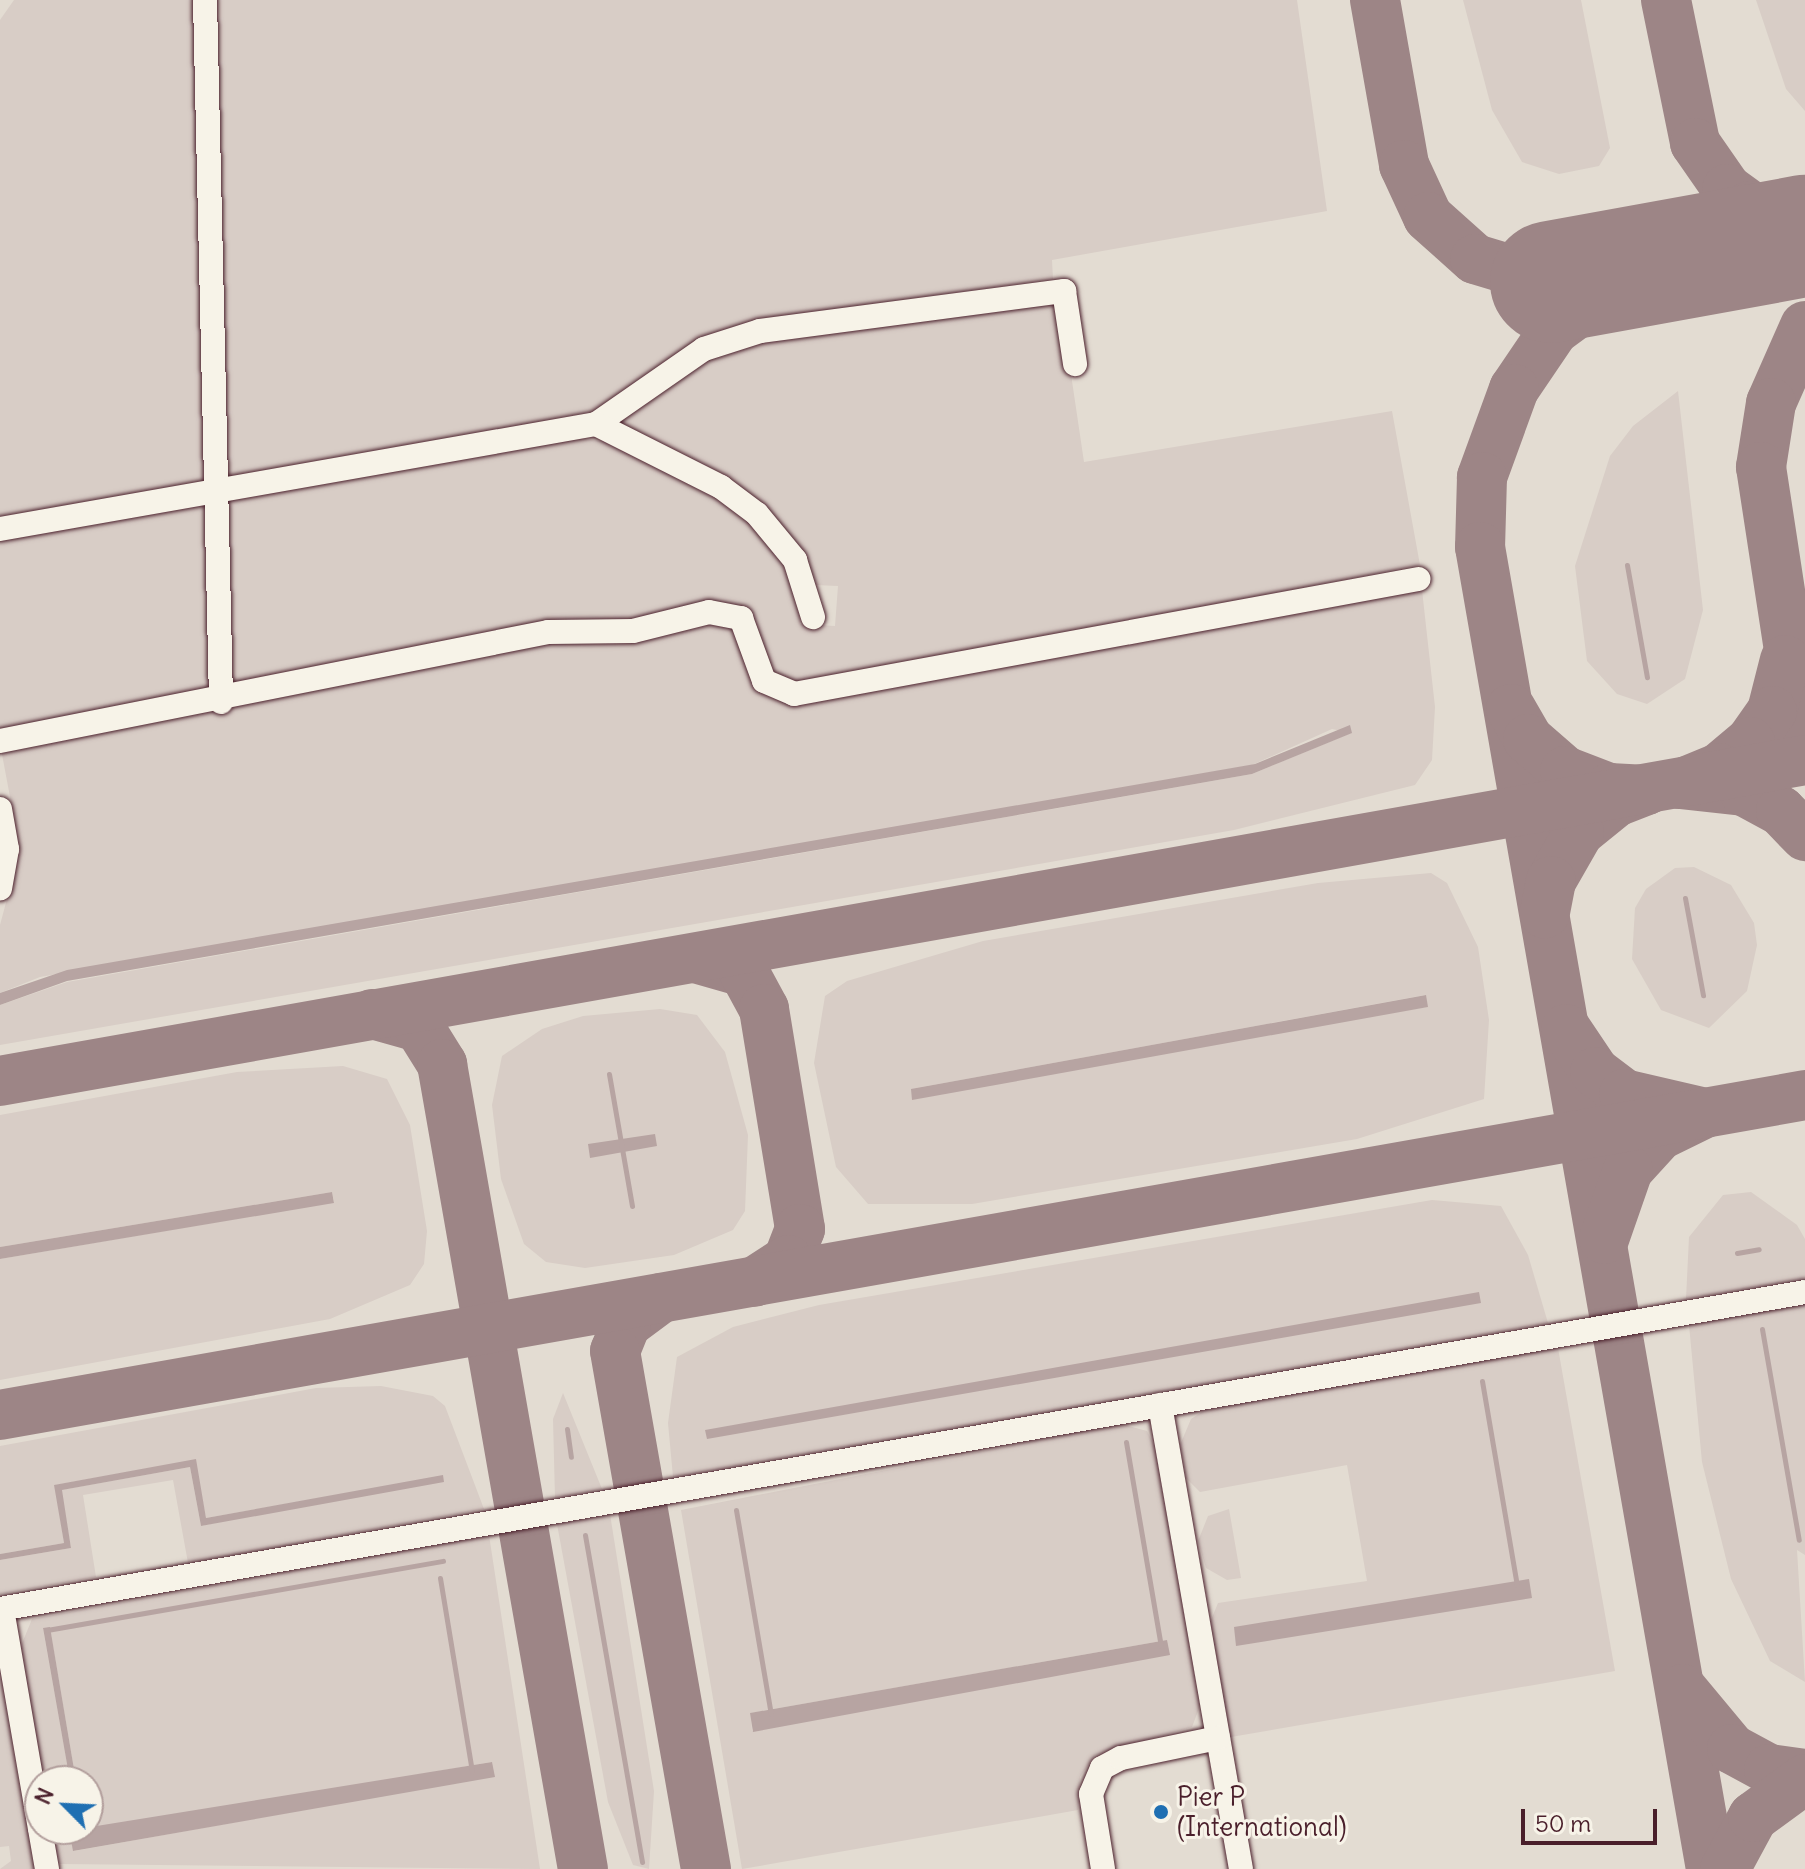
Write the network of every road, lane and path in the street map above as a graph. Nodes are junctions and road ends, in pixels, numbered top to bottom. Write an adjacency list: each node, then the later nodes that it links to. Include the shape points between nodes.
1 (205, 0): 4 (lane)
2 (1075, 364): 3 (lane, via 1064,291 760,331 704,349)
3 (596, 424): 4 (lane); 7 (lane, via 721,487 757,514 795,560)
4 (213, 493): 5 (lane); 8 (lane)
5 (0, 529)
6 (1419, 579): 8 (lane, via 794,694 764,681 748,626 720,612 633,631 548,632)
7 (813, 617)
8 (221, 702): 9 (lane)
9 (0, 741)
10 (0, 809): 11 (lane, via 7,849)
11 (0, 888)
12 (1805, 1292): 13 (lane)
13 (1160, 1405): 14 (lane); 15 (lane)
14 (1, 1609): 16 (lane)
15 (1218, 1738): 19 (lane, via 1102,1768 1091,1794); 20 (lane)
16 (29, 1765)
17 (43, 1845): 18 (lane)
18 (47, 1869)
19 (1103, 1869)
20 (1241, 1869)

